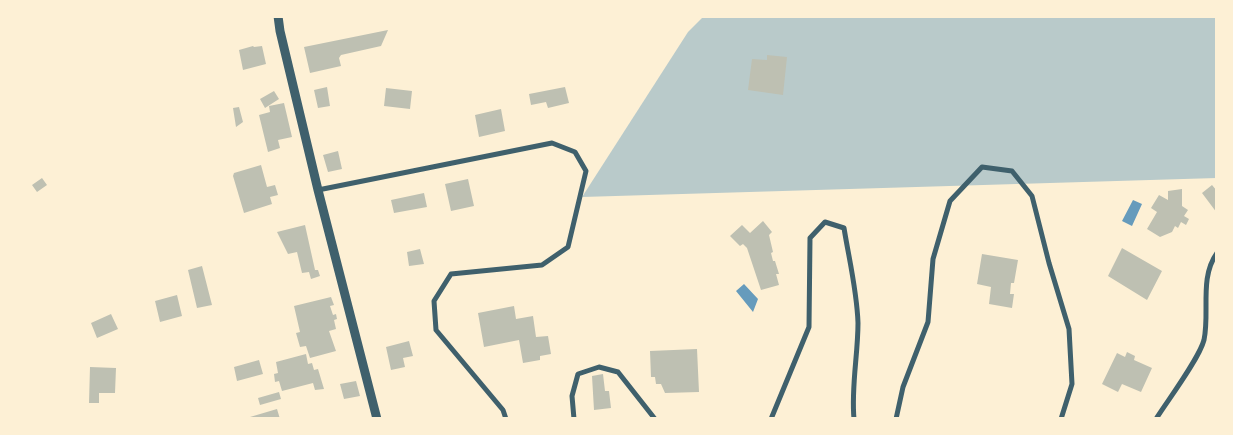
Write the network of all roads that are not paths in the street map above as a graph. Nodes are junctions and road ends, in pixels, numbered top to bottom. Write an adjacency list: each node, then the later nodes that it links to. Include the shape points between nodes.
1 (278, 16): 2 (street)
2 (318, 190): 4 (street); 5 (street, via 552,143 575,152 586,171 568,248 542,265 451,274 434,301 436,330 503,410)
3 (1217, 253): 12 (street, via 1208,274 1204,340)
4 (377, 419)
5 (506, 419)
6 (574, 419): 7 (street, via 572,396 578,374 599,367 618,372)
7 (656, 419)
8 (771, 419): 9 (street, via 809,327 810,238 825,222 844,228 852,273 858,322 852,399)
9 (854, 419)
10 (896, 419): 11 (street, via 903,387 928,322 933,259 950,201 982,167 1012,171 1032,196 1069,329 1072,384)
11 (1061, 419)
12 (1156, 419)

